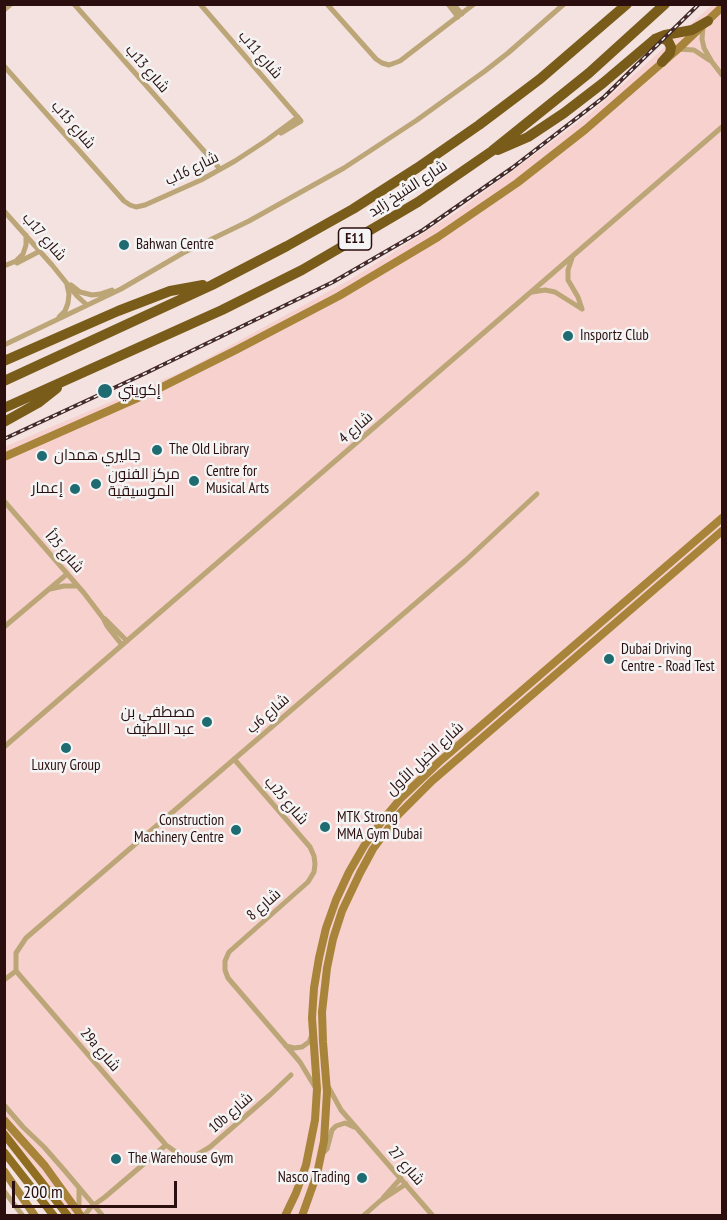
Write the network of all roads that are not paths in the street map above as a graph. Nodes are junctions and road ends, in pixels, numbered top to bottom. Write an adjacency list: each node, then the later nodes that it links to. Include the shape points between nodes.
1 (11, 4): 13 (street)
2 (74, 4): 26 (street, شارع 13ب)
3 (200, 4): 23 (street, شارع 11ب)
4 (327, 4): 14 (street, via 379,62 389,65 400,61)
5 (448, 4): 14 (street)
6 (453, 4): 14 (street)
7 (474, 4): 14 (street)
8 (564, 4): 34 (street, via 486,71 353,162)
9 (615, 4): 16 (highway)
10 (627, 4): 16 (highway, شارع الشيخ زايد / E11)
11 (665, 4): 25 (highway, شارع الشيخ زايد / E11)
12 (723, 7): 15 (main road)
13 (4, 10)
14 (460, 15)
15 (705, 24): 17 (highway); 18 (main road); 20 (street, via 702,43)
16 (603, 26): 35 (highway, شارع الشيخ زايد / E11, via 510,102 417,168 320,228)
17 (660, 37): 19 (highway, via 670,47); 25 (highway, via 564,113 520,141)
18 (678, 49): 19 (main road); 20 (street, via 697,52)
19 (662, 62): 45 (main road, via 517,183 397,262 158,389)
20 (712, 62): 22 (street)
21 (4, 66): 27 (street, شارع 15ب)
22 (723, 75)
23 (299, 119): 26 (street, شارع 16ب)
24 (723, 127): 31 (street, شارع 4)
25 (492, 151): 41 (highway, شارع الشيخ زايد / E11, via 417,202 302,270)
26 (218, 170): 27 (street, شارع 16ب, via 142,206)
27 (124, 201)
28 (4, 211): 29 (street, شارع 17ب)
29 (26, 235): 30 (street, شارع 17ب); 32 (street, via 23,254)
30 (40, 251): 32 (street); 33 (street, شارع 17ب)
31 (572, 256): 36 (street, شارع 4); 36 (street, via 568,280 582,309 555,292)
32 (4, 268)
33 (65, 280): 34 (street, شارع 17ب, via 80,292 92,295); 37 (street, شارع 17ب); 38 (street, شارع 17ب, via 68,303)
34 (129, 285): 37 (street)
35 (212, 285): 40 (highway, via 160,295); 42 (highway, شارع الشيخ زايد / E11)
36 (531, 293): 54 (street, شارع 4)
37 (87, 305): 38 (street)
38 (56, 321): 39 (street)
39 (4, 345)
40 (4, 361)
41 (65, 380): 43 (highway, شارع الشيخ زايد / E11); 44 (highway, via 38,403)
42 (4, 381)
43 (4, 408)
44 (4, 422)
45 (6, 455)
46 (537, 494): 56 (street, شارع 6ب)
47 (5, 502): 50 (street, شارع 25أ)
48 (723, 518): 60 (main road, شارع الخيل الأول, via 439,762 382,821 349,872 326,928 314,988)
49 (723, 531): 63 (main road, شارع الخيل الأول, via 432,782 381,838 354,885 330,954 322,1012)
50 (67, 574): 51 (street, شارع 25أ); 52 (street)
51 (78, 586): 52 (street); 54 (street, شارع 25أ)
52 (46, 591): 53 (street)
53 (4, 627)
54 (124, 643): 55 (street, شارع 4)
55 (4, 747)
56 (234, 759): 57 (street, شارع 25ب, via 310,847); 58 (street, شارع 6ب, via 27,938 16,953)
57 (315, 861): 61 (street, شارع 8, via 308,882 226,956 228,978)
58 (16, 971): 59 (street); 69 (street, 29a شارع)
59 (4, 980)
60 (313, 1034): 61 (street, via 302,1047); 64 (main road, شارع الخيل الأول)
61 (282, 1043): 64 (street)
62 (291, 1075): 72 (street, 10b شارع, via 210,1147 195,1155)
63 (326, 1077): 67 (street, شارع 27, via 338,1105); 71 (main road, شارع الخيل الأول)
64 (317, 1089): 88 (main road, شارع الخيل الأول, via 310,1150)
65 (4, 1105): 77 (street)
66 (4, 1120): 86 (main road)
67 (360, 1131): 71 (street, via 339,1124 332,1130 329,1146); 74 (street, شارع 27)
68 (4, 1134): 85 (main road)
69 (166, 1145): 72 (street, 29a شارع); 81 (street)
70 (4, 1152): 84 (main road)
71 (322, 1154): 89 (main road, شارع الخيل الأول)
72 (180, 1155)
73 (4, 1171): 79 (main road)
74 (400, 1178): 76 (street, شارع 27); 80 (street)
75 (4, 1180): 79 (main road)
76 (406, 1184): 80 (street); 91 (street, شارع 27)
77 (78, 1187): 81 (street); 86 (street)
78 (4, 1191): 82 (street)
79 (26, 1201): 83 (main road)
80 (380, 1202): 90 (street)
81 (94, 1205): 86 (street); 87 (street)
82 (24, 1215)
83 (35, 1215)
84 (54, 1215)
85 (68, 1215)
86 (82, 1215)
87 (103, 1215)
88 (285, 1215)
89 (302, 1215)
90 (363, 1215)
91 (433, 1215)

